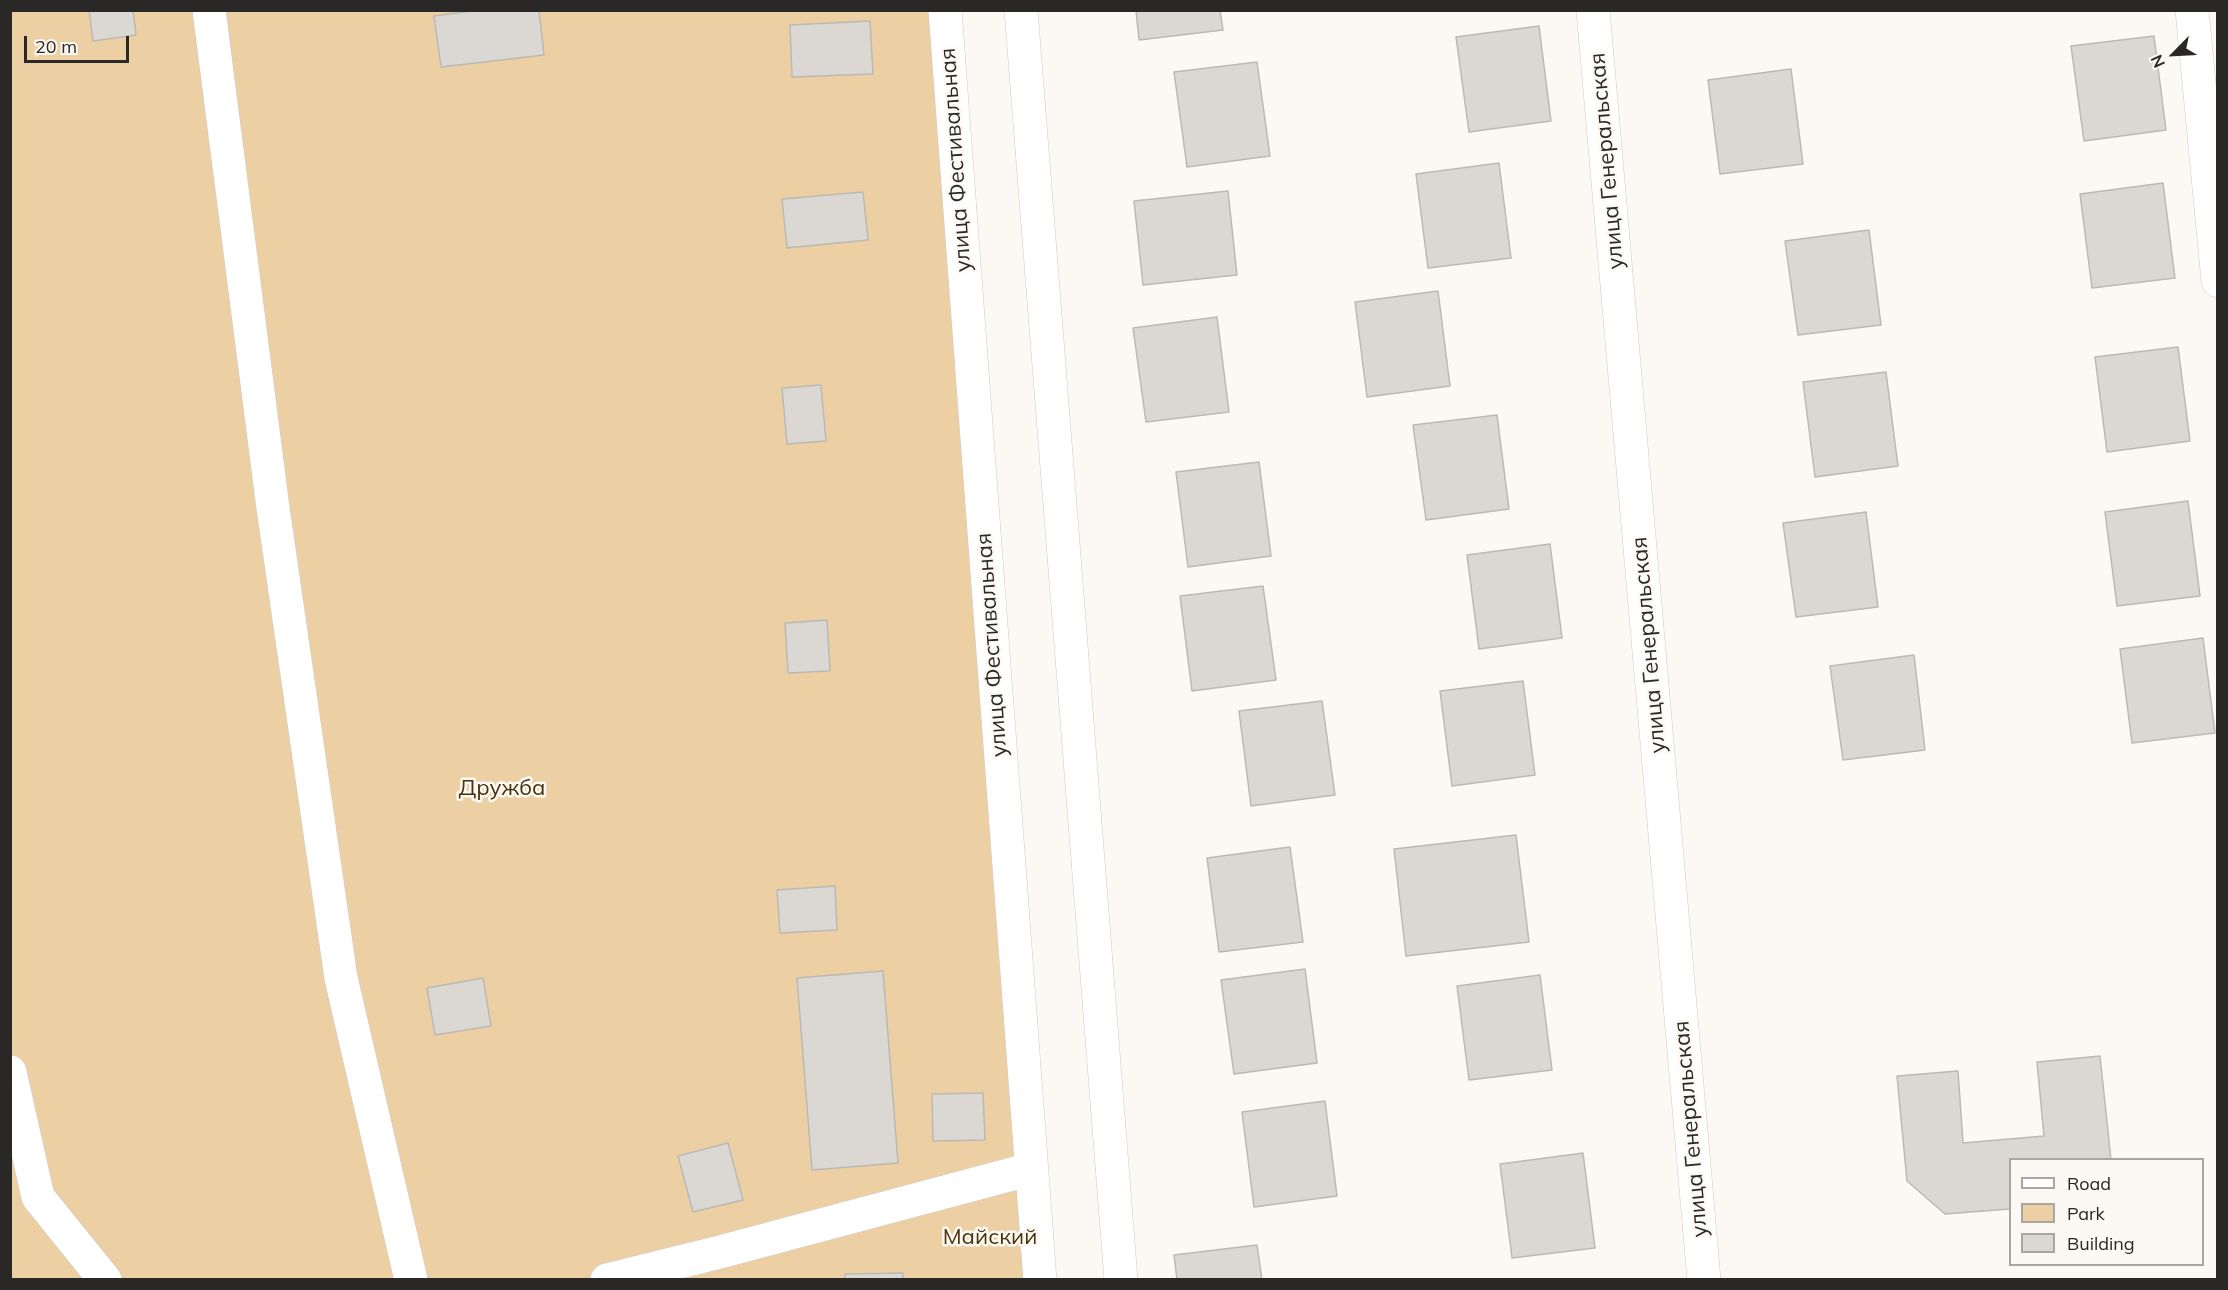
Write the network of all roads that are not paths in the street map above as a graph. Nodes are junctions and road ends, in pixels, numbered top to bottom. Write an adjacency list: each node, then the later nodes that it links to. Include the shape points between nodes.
1 (209, 10): 10 (street, via 273,508 342,978)
2 (945, 10): 8 (street, улица Фестивальная)
3 (1021, 10): 13 (street)
4 (1593, 10): 14 (street, улица Генеральская)
5 (2192, 10): 6 (street)
6 (2217, 281)
7 (11, 1075): 9 (street, via 38,1197)
8 (1031, 1169): 11 (street); 12 (street, улица Фестивальная)
9 (105, 1280)
10 (411, 1280)
11 (607, 1280)
12 (1040, 1280)
13 (1121, 1280)
14 (1704, 1280)

